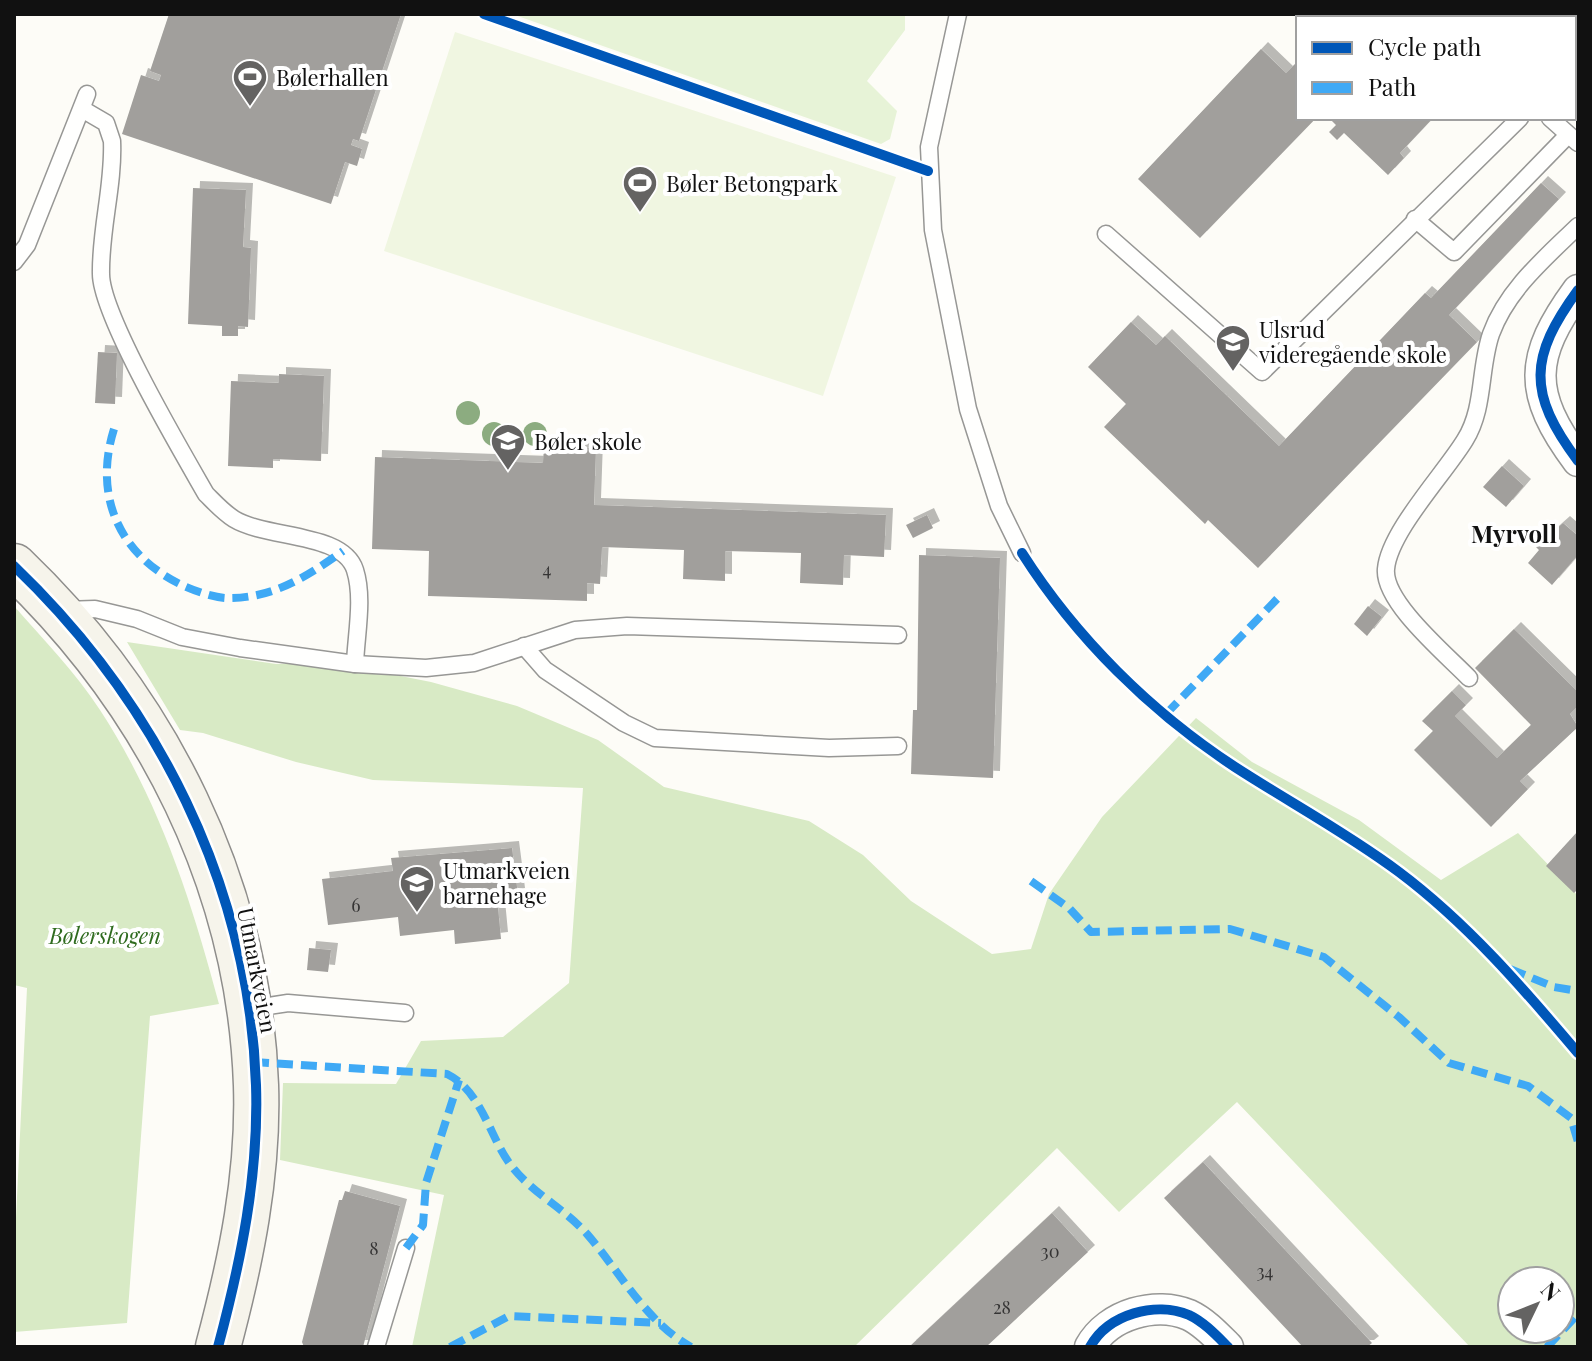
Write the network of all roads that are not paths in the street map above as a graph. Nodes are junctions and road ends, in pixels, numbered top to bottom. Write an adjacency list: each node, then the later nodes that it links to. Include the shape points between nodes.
1 (958, 14): 11 (lane, via 929,147 933,230 968,409 999,506)
2 (1518, 120): 5 (lane)
3 (1552, 120): 4 (lane)
4 (1573, 139): 5 (lane, via 1454,252)
5 (1415, 219): 7 (lane, via 1262,372)
6 (1578, 226): 17 (lane, via 1506,304 1491,333 1476,418 1467,438 1395,543 1385,570 1401,607)
7 (1106, 234)
8 (14, 262): 16 (lane, via 27,245 84,102 106,123 112,141 101,276 139,370 206,494 220,508 253,527 329,544 351,561 359,592)
9 (1578, 290): 10 (street, via 1547,336 1539,362 1553,425)
10 (1578, 461)
11 (1022, 553)
12 (14, 566): 13 (street, Utmarkveien)
13 (58, 610): 16 (lane, via 95,609 182,637); 19 (street, Utmarkveien, via 120,685 172,772 222,894)
14 (898, 635): 15 (lane, via 627,626 575,630)
15 (524, 646): 16 (lane, via 474,663 426,668); 18 (lane, via 545,670 655,738 829,748)
16 (355, 664)
17 (1469, 678)
18 (898, 746)
19 (248, 1009): 20 (lane, via 288,1003); 22 (street, Utmarkveien, via 256,1083 252,1177 237,1275)
20 (405, 1013)
21 (406, 1248): 23 (lane)
22 (218, 1347)
23 (376, 1347)
24 (1090, 1347): 25 (street, via 1108,1326 1162,1309 1190,1316)
25 (1228, 1347)

